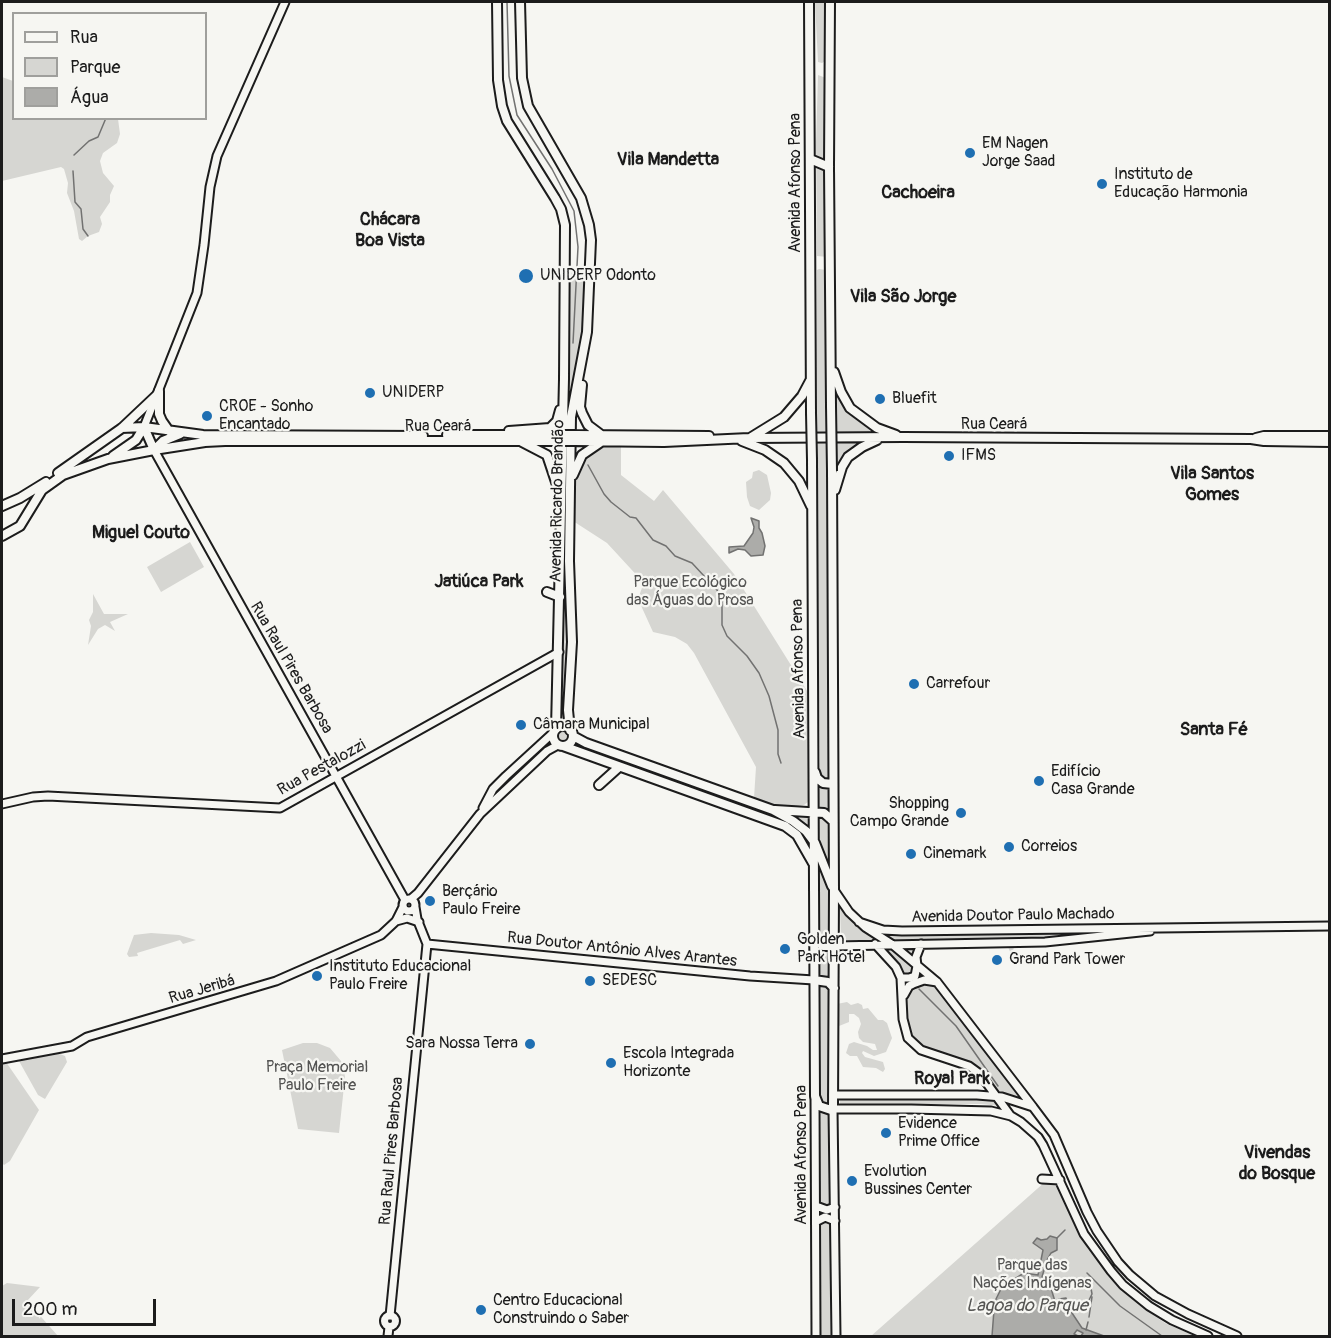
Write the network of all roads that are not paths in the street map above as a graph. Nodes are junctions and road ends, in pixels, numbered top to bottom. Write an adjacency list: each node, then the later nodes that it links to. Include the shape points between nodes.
1 (285, 2): 12 (street, via 217,156 197,293)
2 (496, 2): 10 (main road, Avenida Ricardo Brandão, via 502,106 507,121 561,209 565,225)
3 (520, 2): 8 (main road, Avenida Ricardo Brandão, via 522,78 528,106 580,198 589,225 590,271)
4 (809, 2): 6 (main road, Avenida Afonso Pena)
5 (830, 2): 7 (main road, Avenida Afonso Pena)
6 (810, 159): 7 (main road); 11 (main road, Avenida Afonso Pena)
7 (829, 167): 9 (main road, Avenida Afonso Pena)
8 (583, 358): 21 (main road, via 580,407 585,421); 30 (main road, Avenida Ricardo Brandão, via 571,417)
9 (831, 364): 19 (main road, via 850,408 877,428); 33 (main road, Avenida Afonso Pena, bridge)
10 (564, 379): 17 (main road, via 560,412 554,425 541,430); 31 (main road, Avenida Ricardo Brandão)
11 (810, 380): 22 (main road, via 784,417); 34 (main road, Avenida Afonso Pena, bridge)
12 (158, 393): 13 (street); 14 (main road); 15 (main road, via 159,414)
13 (144, 427): 14 (main road, Rua Ceará); 15 (main road, Rua Ceará); 28 (main road); 29 (main road, via 130,445)
14 (122, 428): 32 (main road, via 34,489)
15 (169, 431): 16 (main road, Rua Ceará)
16 (182, 433): 17 (main road, Rua Ceará); 28 (main road)
17 (487, 435): 20 (main road, Rua Ceará)
18 (1329, 436): 25 (main road, Rua Ceará)
19 (903, 437): 23 (main road, Rua Ceará); 25 (main road, Rua Ceará)
20 (554, 438): 21 (main road, Rua Ceará, bridge); 26 (main road, Rua Ceará)
21 (602, 438): 24 (main road, Rua Ceará); 30 (main road, via 582,455)
22 (749, 438): 23 (main road, Rua Ceará); 24 (main road, Rua Ceará)
23 (882, 438): 33 (main road, via 848,457 837,481)
24 (736, 439): 34 (main road, via 765,450 784,463 799,481)
25 (1251, 439): 27 (main road, Rua Ceará)
26 (518, 441): 28 (main road, Rua Ceará, via 225,441); 31 (main road, via 547,455)
27 (1329, 442)
28 (153, 450): 29 (main road, Rua Ceará); 45 (street, Rua Raul Pires Barbosa)
29 (108, 459): 35 (main road, via 73,471 45,487 20,526)
30 (571, 485): 38 (main road, Avenida Ricardo Brandão)
31 (562, 500): 37 (main road, Avenida Ricardo Brandão)
32 (2, 506)
33 (832, 506): 46 (main road, Avenida Afonso Pena)
34 (813, 510): 43 (main road, Avenida Afonso Pena)
35 (2, 536)
36 (546, 592): 37 (main road)
37 (560, 597): 39 (main road, Avenida Ricardo Brandão)
38 (572, 630): 39 (main road); 41 (main road, Avenida Ricardo Brandão, via 568,710)
39 (559, 652): 40 (main road, Avenida Ricardo Brandão); 45 (street, Rua Pestalozzi)
40 (555, 731): 41 (main road, via 563,727); 42 (main road); 53 (street, via 493,789)
41 (571, 733): 42 (main road, via 570,743); 50 (main road, via 586,743)
42 (560, 745): 44 (main road); 53 (street, via 547,751)
43 (813, 762): 46 (main road, via 819,781); 48 (main road, Avenida Afonso Pena)
44 (619, 767): 47 (main road); 56 (main road, via 785,826 797,835)
45 (338, 776): 49 (street, Rua Pestalozzi, via 280,807 48,796); 58 (street, Rua Raul Pires Barbosa)
46 (833, 784): 54 (main road, Avenida Afonso Pena)
47 (599, 785)
48 (813, 794): 51 (main road, via 804,808); 52 (main road, Avenida Afonso Pena)
49 (2, 804)
50 (773, 810): 51 (main road); 55 (main road, via 800,826)
51 (791, 811): 52 (main road)
52 (814, 812): 54 (main road, via 826,814); 55 (main road, Avenida Afonso Pena)
53 (480, 814): 58 (street)
54 (833, 821): 57 (main road, Avenida Afonso Pena)
55 (815, 843): 56 (main road, Avenida Afonso Pena); 57 (main road)
56 (815, 867): 66 (main road, Avenida Afonso Pena)
57 (834, 890): 61 (street); 73 (main road, Avenida Afonso Pena)
58 (410, 906): 59 (street); 60 (street, Rua Raul Pires Barbosa)
59 (397, 919): 60 (street); 80 (street, Rua Jeribá, via 381,934 276,981 87,1037 72,1046)
60 (418, 920): 68 (street, Rua Raul Pires Barbosa)
61 (860, 922): 65 (street, Avenida Doutor Paulo Machado, via 884,930); 72 (street)
62 (1329, 926): 63 (street)
63 (1170, 928): 64 (street, Avenida Doutor Paulo Machado); 67 (street, Avenida Doutor Paulo Machado)
64 (1047, 929): 65 (street, Avenida Doutor Paulo Machado); 67 (street)
65 (933, 931): 71 (street)
66 (814, 935): 73 (main road, via 823,946); 76 (main road, Avenida Afonso Pena)
67 (1045, 942): 71 (street, Avenida Doutor Paulo Machado)
68 (427, 944): 76 (street, Rua Doutor Antônio Alves Arantes); 99 (street, Rua Raul Pires Barbosa, via 390,1316 395,1320)
69 (875, 944): 72 (street, Avenida Doutor Paulo Machado); 73 (street, Avenida Doutor Paulo Machado); 75 (street)
70 (921, 944): 71 (street, Avenida Doutor Paulo Machado); 72 (street, Avenida Doutor Paulo Machado); 74 (street)
71 (930, 944)
72 (893, 945): 74 (street)
73 (834, 946): 78 (main road, Avenida Afonso Pena)
74 (917, 966): 75 (street, via 912,978); 77 (street)
75 (902, 978): 79 (street)
76 (814, 980): 78 (main road, via 828,982); 83 (main road, Avenida Afonso Pena)
77 (937, 982): 79 (street, via 924,980 913,984); 85 (street)
78 (834, 988): 81 (main road, Avenida Afonso Pena)
79 (903, 999): 84 (street, via 906,1032 916,1047 969,1066 980,1074)
80 (2, 1059)
81 (833, 1095): 82 (street); 86 (main road, Avenida Afonso Pena)
82 (919, 1095): 84 (street); 87 (street)
83 (815, 1096): 86 (main road, via 819,1106); 94 (street, Avenida Afonso Pena)
84 (995, 1096): 85 (street); 88 (street)
85 (1033, 1107): 92 (street, via 1054,1135)
86 (833, 1109): 87 (street); 95 (street, Avenida Afonso Pena)
87 (911, 1109): 88 (street, via 991,1111)
88 (1011, 1116): 89 (street, via 1038,1137)
89 (1054, 1168): 91 (street); 92 (street, via 1063,1168)
90 (1042, 1179): 91 (street)
91 (1060, 1180): 93 (street)
92 (1075, 1185): 96 (street)
93 (1072, 1205): 96 (street); 102 (street, via 1091,1245 1123,1285 1149,1306)
94 (816, 1206): 95 (street, via 827,1210); 97 (street, Avenida Afonso Pena)
95 (835, 1207): 98 (street, Avenida Afonso Pena)
96 (1087, 1212): 103 (street, via 1118,1262 1143,1286 1172,1306)
97 (817, 1221): 98 (street, via 825,1217); 100 (street, Avenida Afonso Pena)
98 (835, 1221): 101 (street, Avenida Afonso Pena)
99 (388, 1336)
100 (816, 1336)
101 (836, 1336)
102 (1208, 1336)
103 (1237, 1336)

